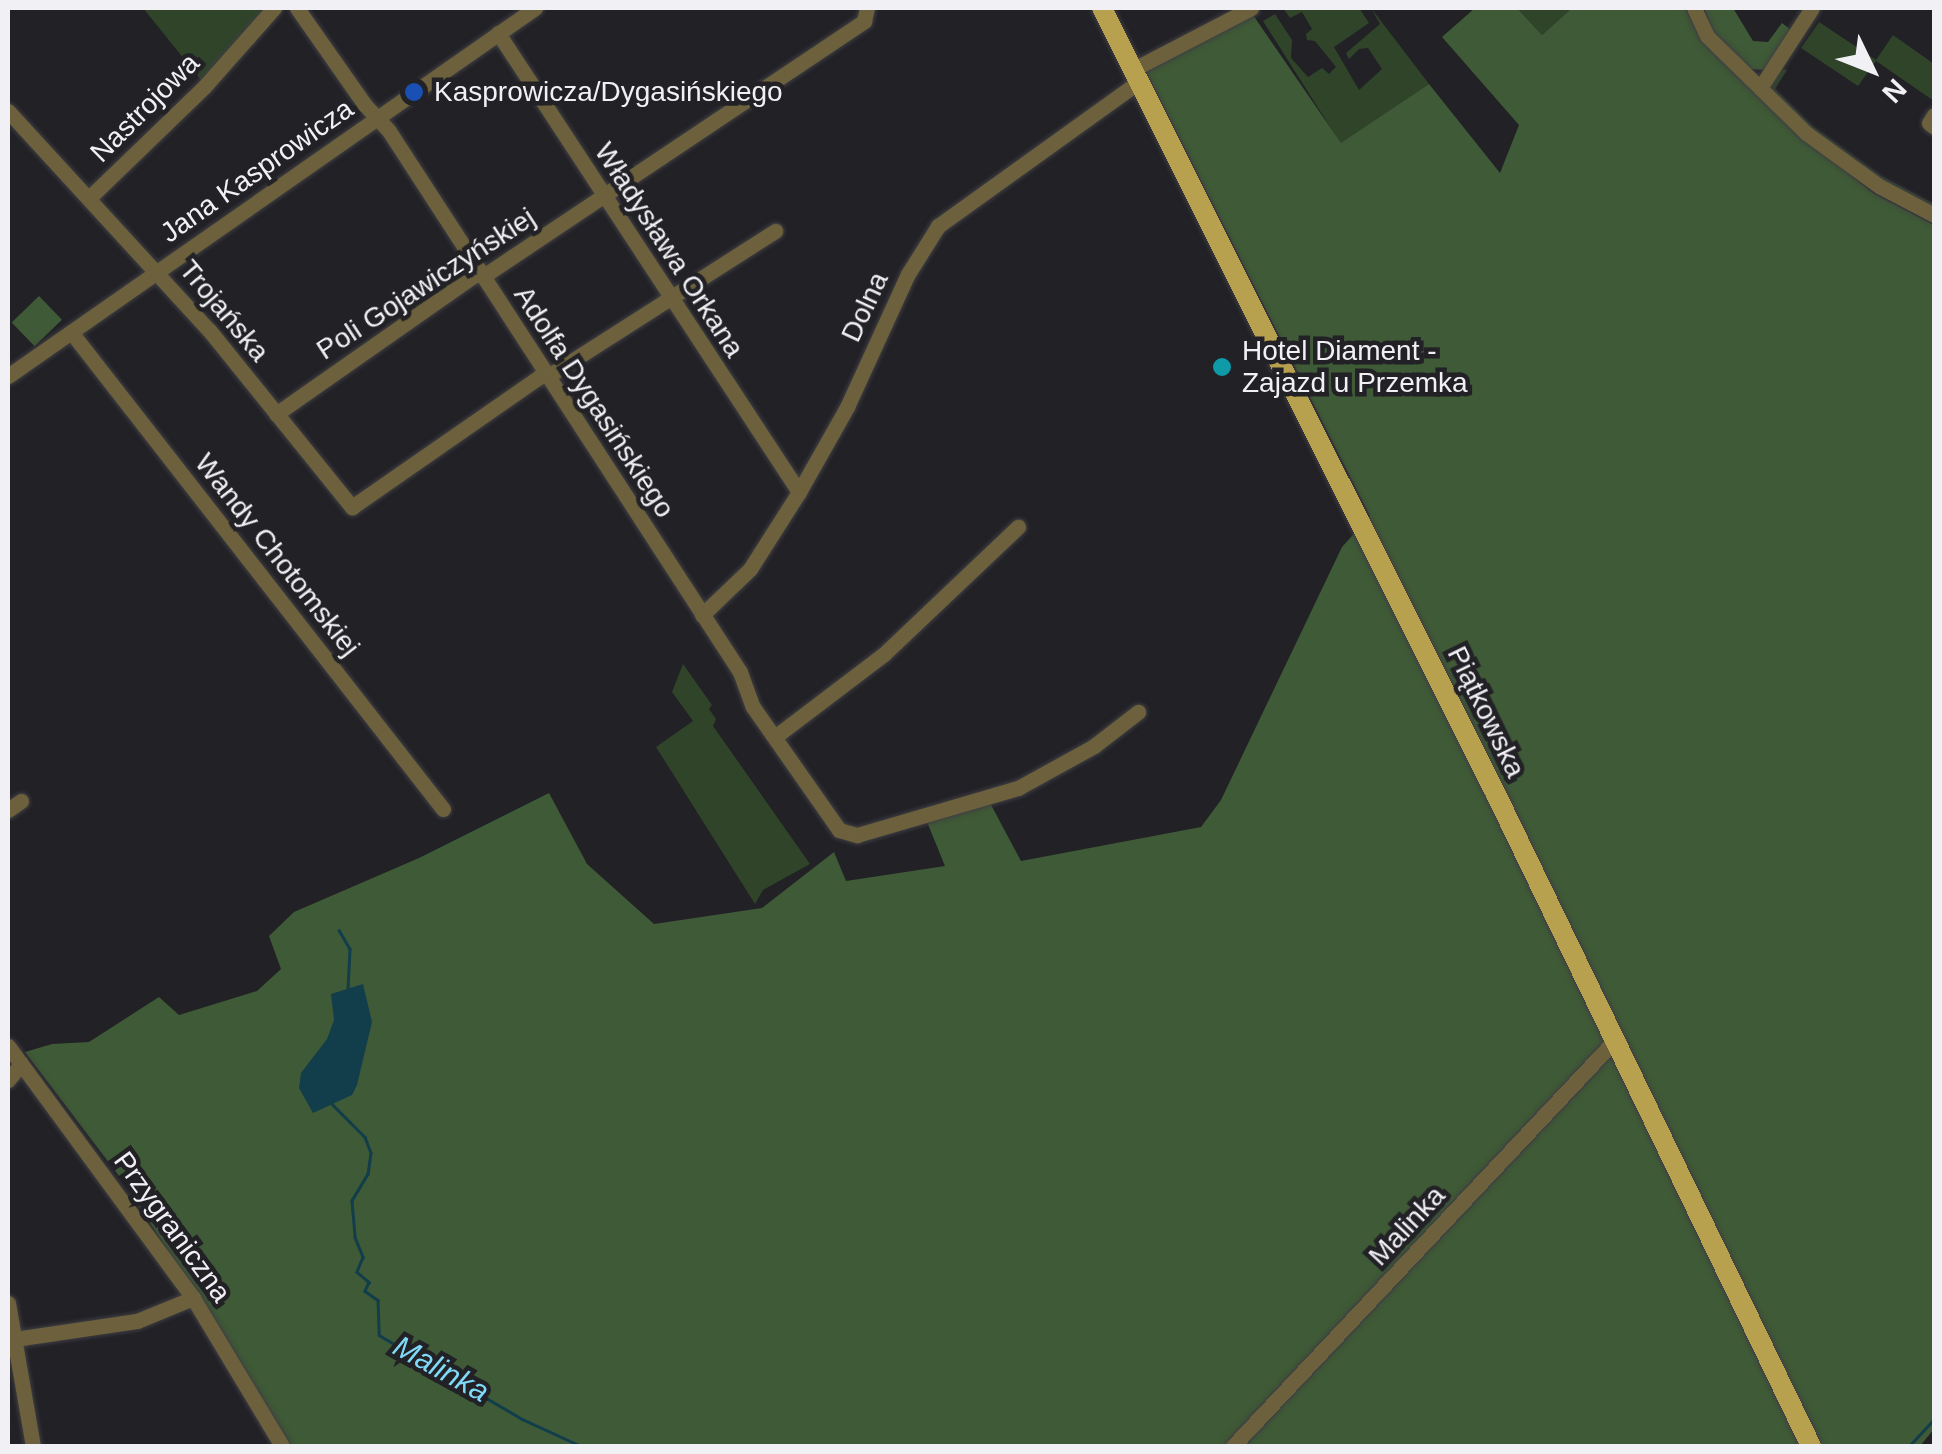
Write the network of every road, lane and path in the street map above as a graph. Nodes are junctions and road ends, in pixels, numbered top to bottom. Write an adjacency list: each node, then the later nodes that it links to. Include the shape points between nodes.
1 (274, 8): 17 (street, Nastrojowa, via 204,88)
2 (297, 8): 14 (street, Adolfa Dygasińskiego)
3 (535, 8): 9 (street, Jana Kasprowicza)
4 (868, 8): 16 (street, Poli Gojawiczyńskiej, via 864,21)
5 (1102, 8): 10 (main road, Piątkowska)
6 (1251, 8): 10 (street, Dolna)
7 (1694, 8): 11 (street, via 1707,36)
8 (1812, 8): 11 (street)
9 (498, 33): 14 (street, Jana Kasprowicza); 16 (street, Władysława Orkana)
10 (1137, 75): 27 (street, Dolna, via 938,226); 33 (main road, Piątkowska)
11 (1760, 88): 18 (street, via 1806,134)
12 (8, 112): 17 (street, Trojańska)
13 (1934, 115): 15 (street, via 1928,123)
14 (376, 117): 20 (street, Jana Kasprowicza); 21 (street, Adolfa Dygasińskiego)
15 (1934, 127)
16 (605, 196): 21 (street, Poli Gojawiczyńskiej); 22 (street, Władysława Orkana)
17 (89, 198): 20 (street, Trojańska)
18 (1934, 215)
19 (775, 230): 22 (street)
20 (158, 272): 23 (street, Jana Kasprowicza); 26 (street, Trojańska)
21 (482, 276): 25 (street, Adolfa Dygasińskiego); 26 (street, Poli Gojawiczyńskiej)
22 (671, 297): 25 (street); 27 (street, Władysława Orkana)
23 (71, 332): 24 (street, Jana Kasprowicza); 32 (street, Wandy Chotomskiej)
24 (9, 371)
25 (548, 376): 26 (street, Trojańska, via 352,507); 29 (street, Adolfa Dygasińskiego)
26 (276, 414)
27 (799, 492): 29 (street, Dolna, via 750,569)
28 (1018, 527): 31 (street, via 884,654)
29 (702, 615): 31 (street, Adolfa Dygasińskiego)
30 (1138, 712): 31 (street, Adolfa Dygasińskiego, via 1094,746 1018,788 857,835 839,830)
31 (776, 736)
32 (444, 809)
33 (1616, 1040): 42 (street, Malinka); 43 (main road, Piątkowska)
34 (8, 1046): 35 (street, Przygraniczna)
35 (21, 1064): 36 (street); 37 (street, Przygraniczna)
36 (8, 1080)
37 (193, 1298): 39 (street, via 137,1320); 41 (street, Przygraniczna)
38 (8, 1303): 39 (street)
39 (10, 1340): 40 (street)
40 (34, 1446)
41 (282, 1446)
42 (1233, 1446)
43 (1811, 1446)

